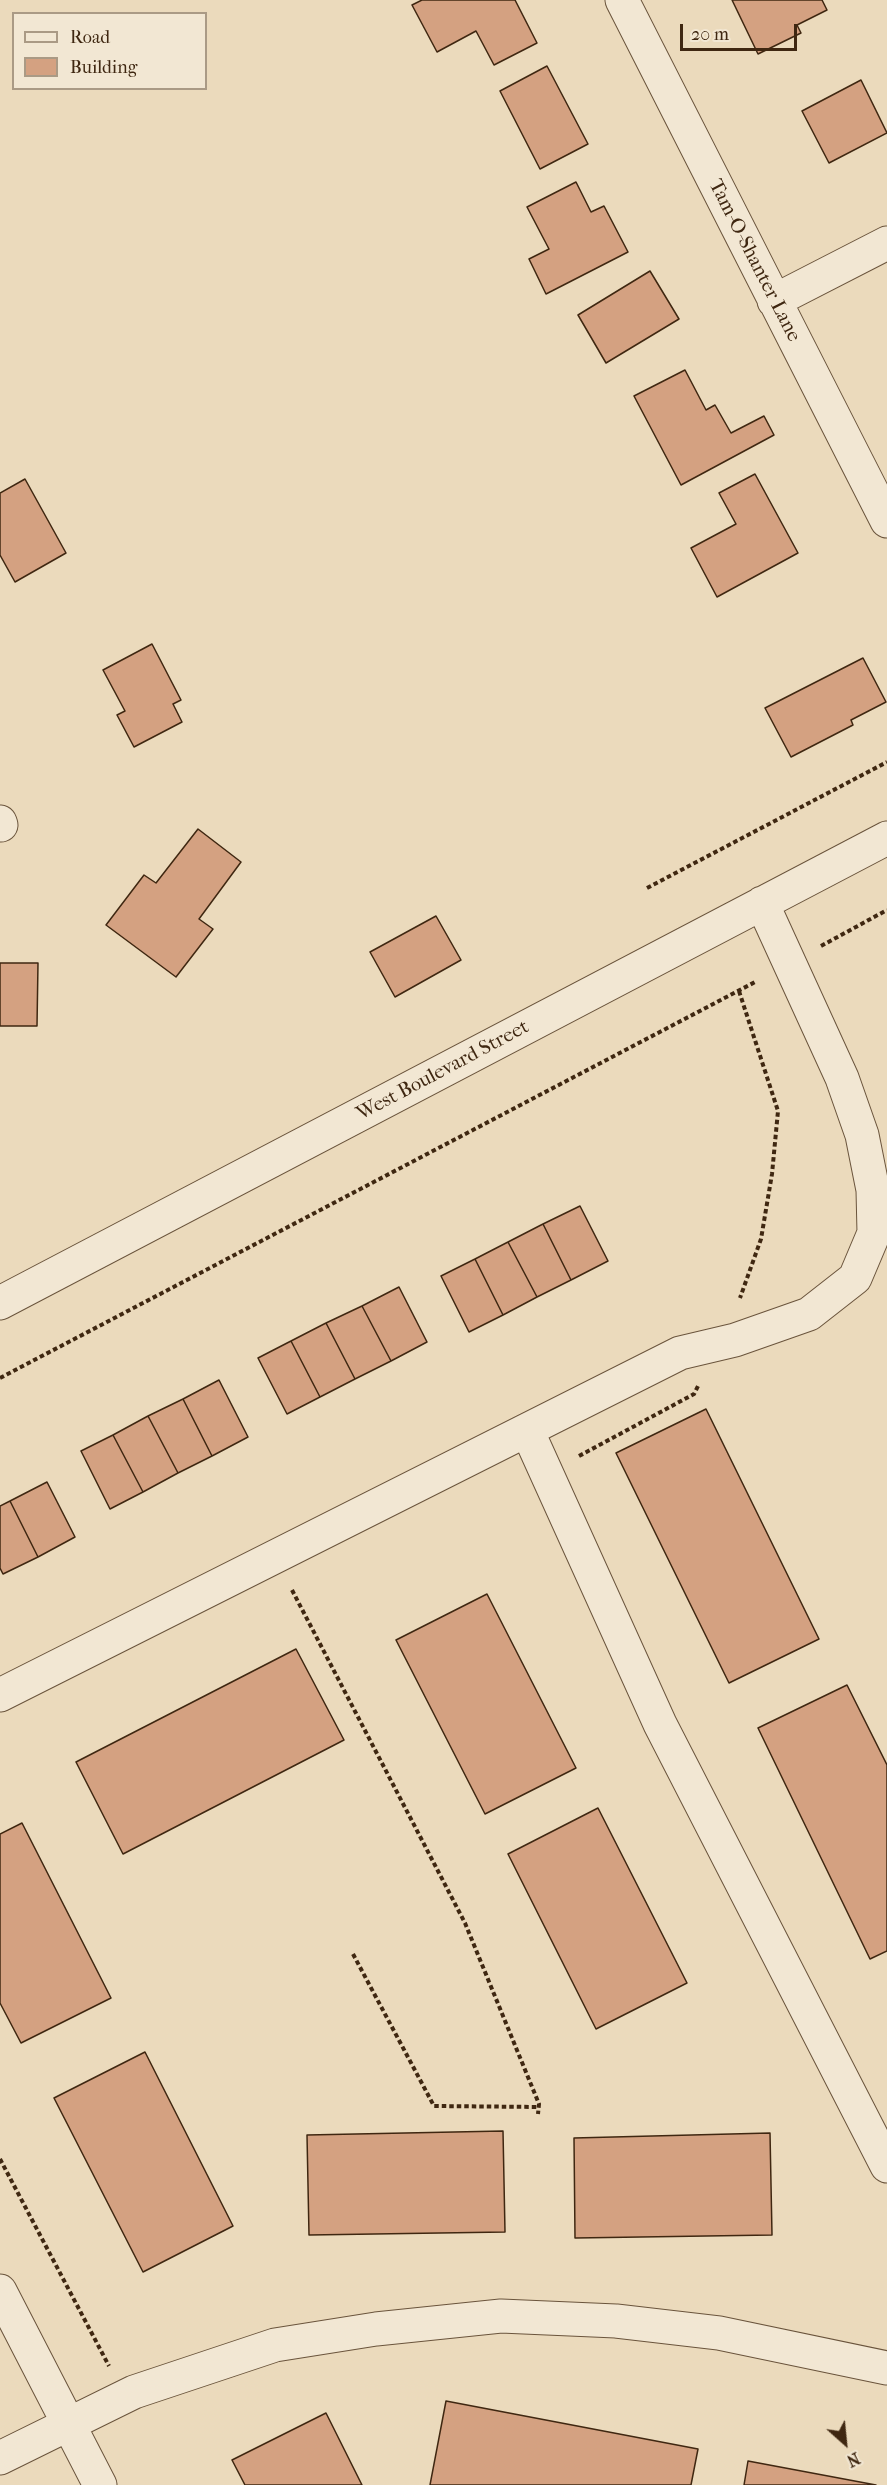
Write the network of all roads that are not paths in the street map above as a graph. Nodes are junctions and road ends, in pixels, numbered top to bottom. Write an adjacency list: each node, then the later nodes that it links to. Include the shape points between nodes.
1 (622, 0): 3 (street, Tam-O-Shanter Lane)
2 (887, 243): 3 (street)
3 (774, 302): 4 (street, Tam-O-Shanter Lane)
4 (887, 521)
5 (887, 838): 6 (street, West Boulevard Street)
6 (762, 903): 7 (street, West Boulevard Street); 8 (street, via 842,1078 862,1135 873,1190 874,1233 855,1278 808,1314 735,1340 680,1353)
7 (0, 1303)
8 (526, 1430): 9 (street); 10 (street, via 660,1724)
9 (0, 1695)
10 (887, 2166)
11 (0, 2291): 13 (street)
12 (887, 2368): 13 (street, via 719,2333 616,2321 501,2316 376,2329 275,2345 125,2396)
13 (68, 2424): 14 (street); 15 (street)
14 (0, 2458)
15 (100, 2485)

